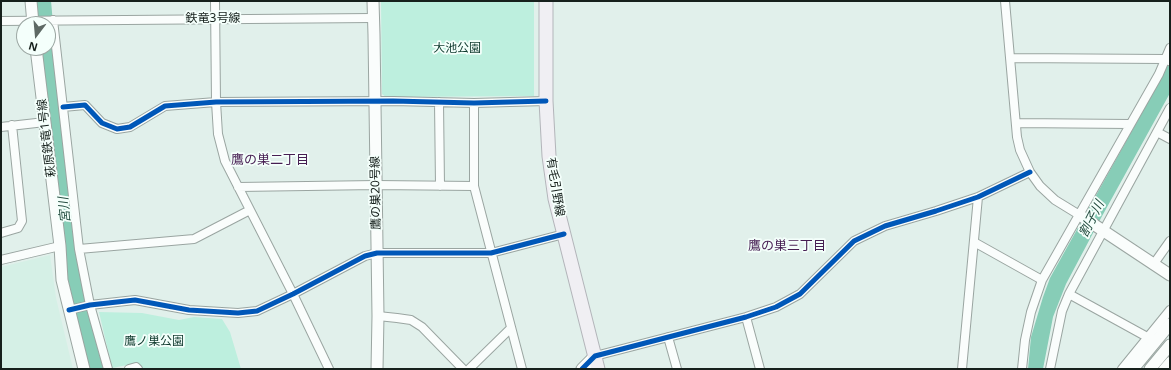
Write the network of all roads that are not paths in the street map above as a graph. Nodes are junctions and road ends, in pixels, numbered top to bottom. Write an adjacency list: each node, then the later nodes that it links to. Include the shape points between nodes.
1 (31, 1): 6 (street)
2 (215, 1): 8 (street)
3 (373, 1): 7 (street, 鷹の巣20号線)
4 (546, 1): 17 (main road, 有毛引野線)
5 (1006, 1): 15 (street)
6 (32, 16)
7 (373, 18): 8 (street, 鉄竜3号線); 19 (street, 鷹の巣20号線)
8 (215, 19): 9 (street, 鉄竜3号線); 18 (street)
9 (56, 20)
10 (1, 21): 11 (street, 鉄竜3号線)
11 (16, 22)
12 (56, 46): 22 (street)
13 (1170, 48): 16 (street)
14 (37, 56): 24 (street, 萩原鉄竜1号線)
15 (1011, 58): 16 (street); 25 (street)
16 (1167, 60): 26 (street)
17 (546, 101): 21 (street); 41 (main road, 有毛引野線, via 549,156)
18 (216, 102): 19 (street); 22 (street, via 165,106 130,127 117,129 102,123 85,105); 35 (street, via 218,134 225,161)
19 (375, 102): 20 (street); 32 (street, 鷹の巣20号線)
20 (439, 102): 21 (street); 33 (street)
21 (474, 103): 34 (street)
22 (63, 107): 45 (street)
23 (1170, 108): 29 (street)
24 (45, 122): 27 (street); 44 (street, 萩原鉄竜1号線)
25 (1016, 123): 26 (street); 31 (street, via 1020,150)
26 (1130, 124): 38 (street)
27 (12, 125): 28 (street); 40 (street, via 22,221 18,228)
28 (1, 127)
29 (1157, 132): 30 (street); 39 (street)
30 (1170, 139)
31 (1030, 172): 36 (street); 38 (street, via 1055,200)
32 (376, 185): 33 (street); 35 (street); 47 (street, 鷹の巣20号線)
33 (440, 186): 34 (street)
34 (474, 186): 46 (street)
35 (238, 187): 37 (street)
36 (978, 197): 43 (street); 57 (street, via 885,226 854,241 800,294 776,307)
37 (250, 210): 45 (street, via 194,239); 52 (street)
38 (1079, 215): 39 (street); 51 (street)
39 (1101, 230): 49 (street); 53 (street)
40 (1, 233)
41 (564, 234): 46 (street); 63 (main road, 有毛引野線)
42 (1170, 241): 49 (street)
43 (974, 242): 51 (street); 78 (street)
44 (60, 246): 48 (street); 54 (street, 萩原鉄竜1号線, via 62,280)
45 (79, 249): 54 (street)
46 (491, 252): 47 (street); 59 (street)
47 (377, 253): 52 (street, via 365,256); 56 (street, 鷹の巣20号線)
48 (1, 260)
49 (1153, 265): 50 (street)
50 (1170, 275)
51 (1042, 280): 79 (street, via 1026,333)
52 (293, 294): 54 (street, via 257,311 238,313 189,310 135,300); 69 (street)
53 (1069, 294): 61 (street); 80 (street, via 1062,311)
54 (79, 308): 65 (street, 萩原鉄竜1号線); 66 (street)
55 (1170, 310): 61 (street)
56 (378, 316): 70 (street, 鷹の巣20号線); 71 (street, via 411,320 422,326)
57 (746, 317): 60 (street); 77 (street)
58 (1170, 324): 82 (street)
59 (511, 328): 72 (street); 73 (street)
60 (668, 337): 63 (street); 76 (street)
61 (1149, 338): 81 (street)
62 (1170, 346): 83 (street)
63 (595, 356): 74 (street); 75 (main road, 有毛引野線)
64 (1170, 361): 84 (street)
65 (84, 369)
66 (108, 369)
67 (128, 369): 68 (street)
68 (138, 369)
69 (329, 369)
70 (377, 369)
71 (463, 369)
72 (469, 369)
73 (522, 369)
74 (582, 369)
75 (598, 369)
76 (677, 369)
77 (760, 369)
78 (962, 369)
79 (1022, 369)
80 (1050, 369)
81 (1122, 369)
82 (1133, 369)
83 (1150, 369)
84 (1163, 369)

